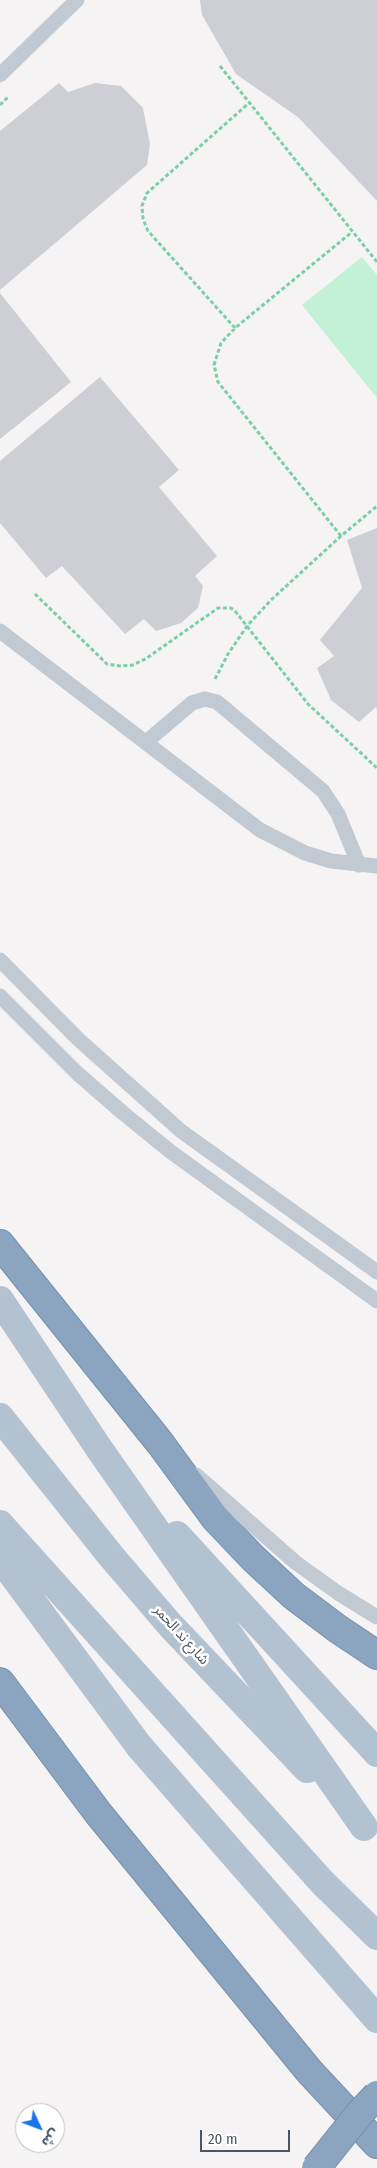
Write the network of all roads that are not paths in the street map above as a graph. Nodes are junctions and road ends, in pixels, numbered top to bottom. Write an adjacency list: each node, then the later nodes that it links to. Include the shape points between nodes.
1 (77, 0): 2 (lane)
2 (0, 75)
3 (0, 631): 4 (lane)
4 (146, 742): 5 (lane, via 260,830 282,843 331,861); 5 (lane, via 192,703 204,699 217,702 323,791 338,814)
5 (359, 865): 6 (lane)
6 (377, 866)
7 (0, 960): 10 (lane, via 78,1039 181,1131)
8 (0, 996): 12 (lane, via 77,1073 123,1113 178,1157)
9 (0, 1244): 14 (highway)
10 (377, 1272)
11 (0, 1300): 15 (main road)
12 (377, 1301)
13 (0, 1417): 22 (main road, شارع ند الحمر, via 171,1626)
14 (160, 1443): 18 (lane, via 295,1562); 19 (highway, via 216,1518 253,1558 294,1596)
15 (100, 1450): 21 (main road); 22 (main road)
16 (0, 1524): 23 (main road, via 322,1882)
17 (0, 1558): 24 (main road, via 139,1746)
18 (377, 1617)
19 (377, 1655)
20 (0, 1682): 26 (highway, via 98,1813 309,2070)
21 (377, 1754)
22 (371, 1834)
23 (377, 1936)
24 (377, 2019)
25 (377, 2095): 27 (highway, bridge)
26 (377, 2144)
27 (316, 2168)

